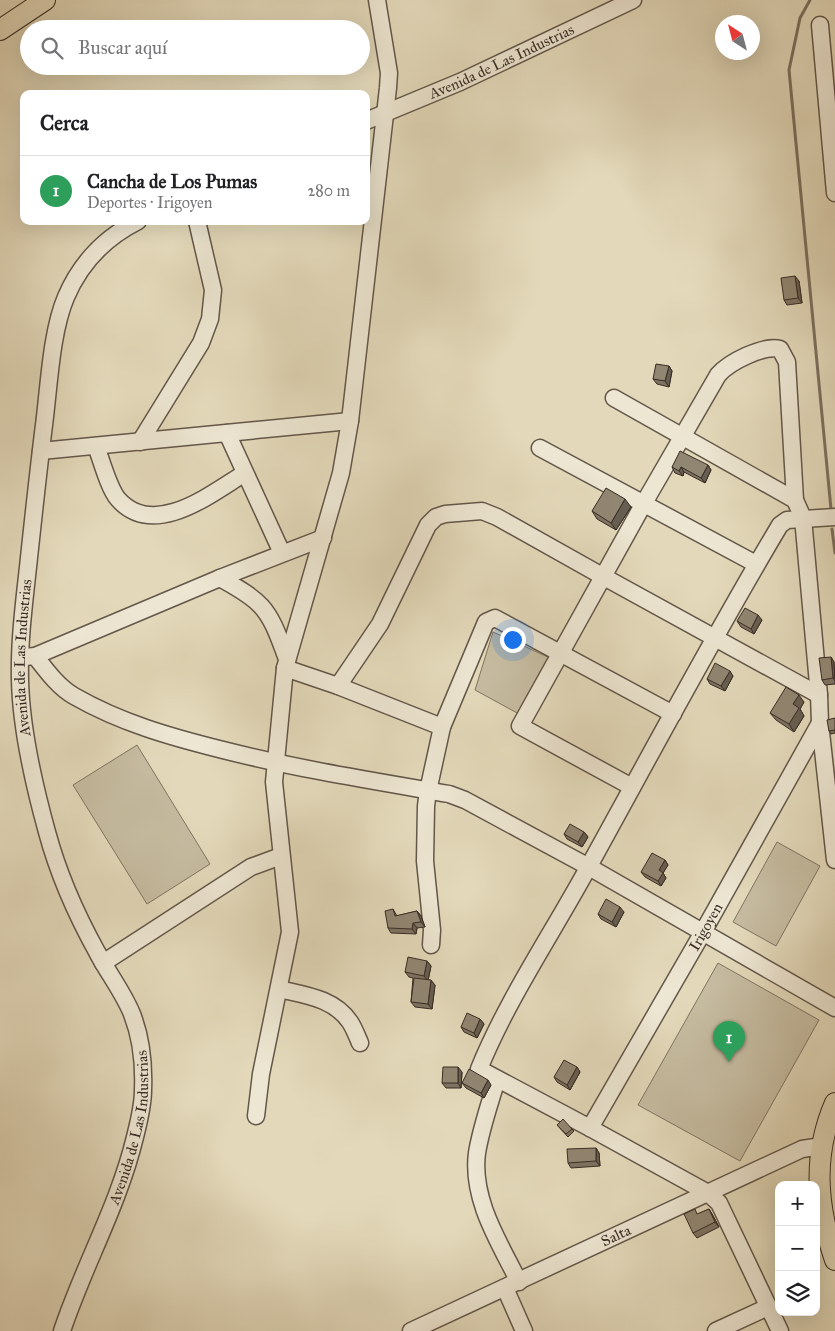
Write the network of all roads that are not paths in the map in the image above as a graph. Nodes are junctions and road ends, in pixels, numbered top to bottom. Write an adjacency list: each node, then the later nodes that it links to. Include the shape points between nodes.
1 (45, 0): 5 (main road)
2 (377, 0): 7 (street, via 389,73)
3 (633, 0): 7 (street, Avenida de Las Industrias, via 460,82)
4 (820, 25): 6 (street)
5 (0, 30)
6 (831, 100): 9 (street)
7 (386, 112): 8 (street, Avenida de Las Industrias); 13 (street)
8 (370, 119)
9 (835, 193)
10 (130, 225): 19 (street, Avenida de Las Industrias, via 89,257 67,294 56,333)
11 (198, 225): 16 (street, via 213,290 210,319 201,343)
12 (614, 398): 15 (street)
13 (350, 421): 14 (street); 25 (street, via 341,473)
14 (227, 433): 16 (street); 20 (street)
15 (682, 437): 21 (street); 21 (street, via 723,369 762,351 780,349 787,362); 22 (street)
16 (140, 442): 17 (street)
17 (96, 446): 19 (street); 20 (street, via 116,498 126,507 146,515 173,513 191,506)
18 (540, 448): 22 (street)
19 (41, 451): 32 (street, Avenida de Las Industrias, via 22,620)
20 (245, 473): 26 (street)
21 (796, 500): 24 (street)
22 (644, 503): 27 (street); 28 (street)
23 (835, 517): 24 (street)
24 (803, 518): 27 (street, via 787,520 780,526); 35 (street)
25 (323, 538): 26 (street); 33 (street)
26 (282, 553): 29 (street)
27 (756, 564): 30 (street)
28 (604, 577): 30 (street); 31 (street); 34 (street, via 497,516 470,511 436,517 428,525 380,624)
29 (220, 578): 32 (street); 33 (street, via 262,607 271,620)
30 (715, 638): 35 (street); 36 (street)
31 (561, 654): 36 (street); 38 (street, via 495,618 486,622); 40 (street, via 520,726)
32 (28, 656): 39 (street, via 73,695 114,715 164,735); 47 (street, Avenida de Las Industrias, via 20,680 26,734 47,835 74,905)
33 (286, 663): 34 (street); 39 (street)
34 (338, 686): 38 (street)
35 (819, 695): 37 (street)
36 (673, 714): 40 (street)
37 (820, 723): 43 (street); 45 (street, Irigoyen)
38 (442, 727): 41 (street)
39 (275, 763): 41 (street); 42 (street)
40 (632, 787): 44 (street)
41 (428, 791): 44 (street, via 465,800); 46 (street, via 425,861)
42 (281, 856): 47 (street, via 251,867); 48 (street, via 290,932)
43 (835, 860)
44 (589, 867): 45 (street); 51 (street, via 493,1035 479,1069)
45 (703, 932): 49 (street); 54 (street, Irigoyen)
46 (431, 945)
47 (103, 963): 60 (street, Avenida de Las Industrias, via 132,1015 140,1045 144,1091 142,1110 122,1183 73,1296)
48 (279, 988): 50 (street, via 323,1000 338,1009 350,1021); 53 (street, via 261,1074)
49 (835, 1008)
50 (360, 1043)
51 (497, 1079): 54 (street); 58 (street, via 477,1153 479,1190)
52 (835, 1103): 55 (main road)
53 (256, 1116)
54 (590, 1128): 56 (street)
55 (822, 1146): 56 (street, Salta, via 802,1149); 57 (main road, via 819,1171 822,1217)
56 (708, 1194): 58 (street, Salta); 59 (street, via 719,1203)
57 (835, 1260)
58 (512, 1285): 61 (street, Salta); 62 (street)
59 (768, 1307): 63 (street); 64 (street)
60 (62, 1331)
61 (411, 1331)
62 (524, 1331)
63 (716, 1331)
64 (780, 1331)

